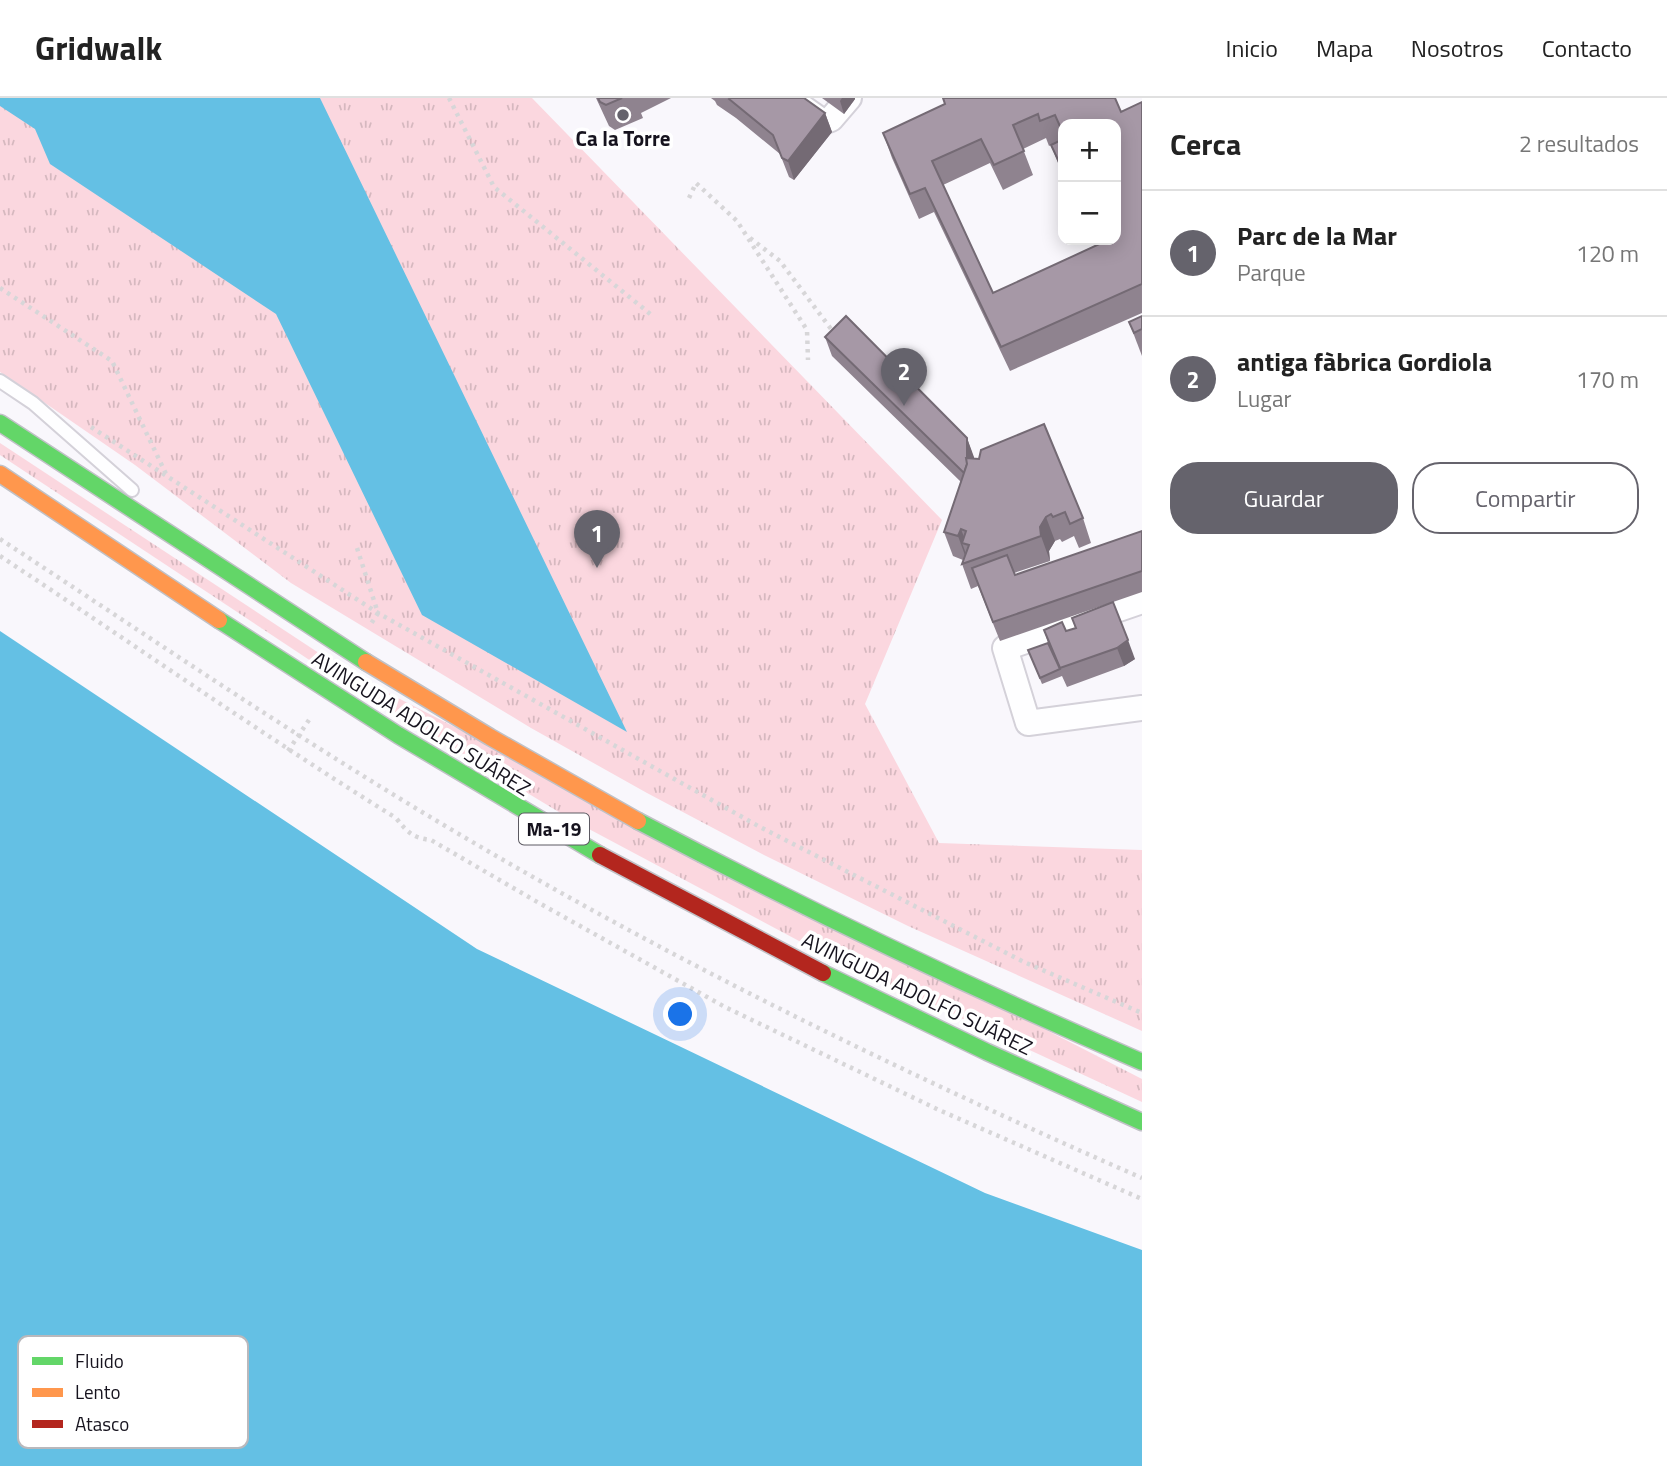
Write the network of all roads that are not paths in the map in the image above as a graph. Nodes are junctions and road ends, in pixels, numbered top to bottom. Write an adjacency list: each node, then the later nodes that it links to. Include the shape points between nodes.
1 (789, 98): 2 (street, via 823,122)
2 (849, 98)
3 (0, 381): 6 (lane, via 33,403)
4 (0, 423): 8 (highway, AVINGUDA ADOLFO SUÁREZ / Ma-19)
5 (0, 474): 12 (highway, AVINGUDA ADOLFO SUÁREZ / Ma-19, via 327,692 537,820 782,952)
6 (138, 495)
7 (148, 504): 8 (lane)
8 (232, 578): 11 (highway, AVINGUDA ADOLFO SUÁREZ / Ma-19, via 394,681 673,840 893,950)
9 (1142, 601): 10 (street, via 1005,648 1028,723)
10 (1142, 708)
11 (1142, 1062)
12 (1142, 1122)

